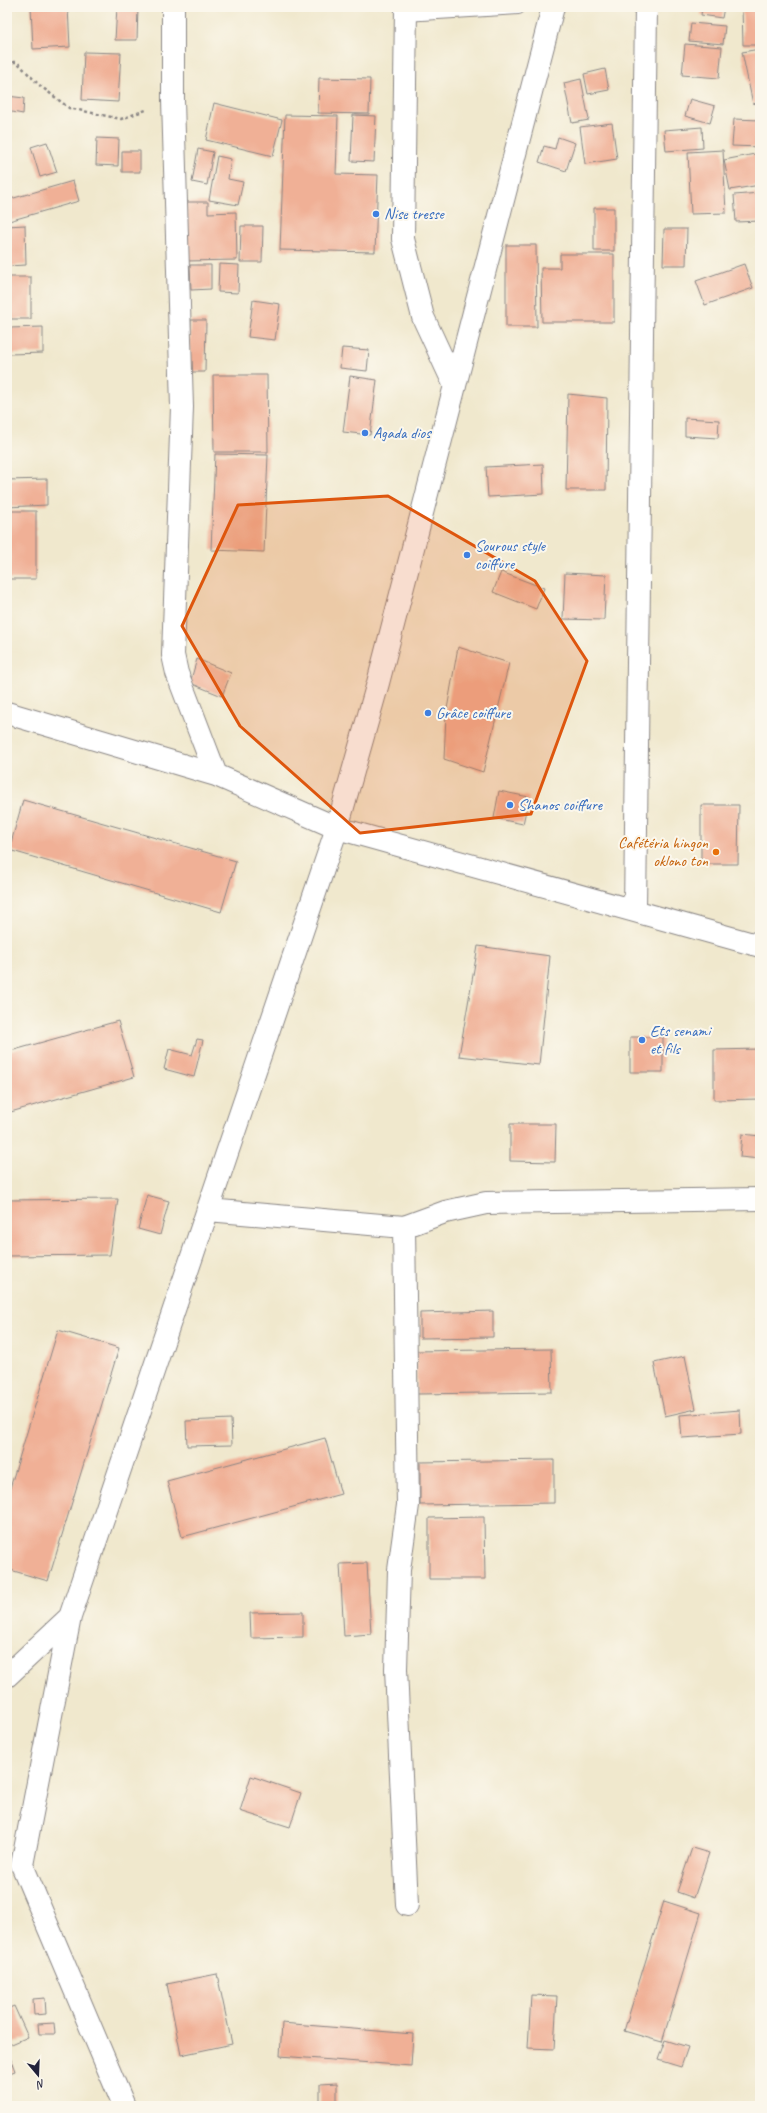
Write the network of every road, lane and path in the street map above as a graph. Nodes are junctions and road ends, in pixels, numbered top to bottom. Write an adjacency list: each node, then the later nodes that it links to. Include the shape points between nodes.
1 (173, 7): 7 (street)
2 (518, 7): 5 (lane)
3 (553, 7): 8 (street)
4 (646, 7): 12 (street)
5 (406, 10): 8 (street, via 403,239 423,318)
6 (7, 62): 7 (path, via 17,62 38,84 69,108 121,119)
7 (173, 100): 10 (street, via 182,407 173,655 177,673)
8 (454, 386): 11 (street, via 378,683)
9 (7, 713): 10 (street)
10 (216, 775): 11 (street)
11 (337, 828): 12 (street); 15 (street)
12 (635, 910): 13 (street)
13 (760, 946)
14 (760, 1199): 16 (street, via 486,1203 444,1212)
15 (208, 1210): 16 (street); 17 (street)
16 (404, 1227): 20 (street, via 408,1505 399,1570 396,1669)
17 (70, 1617): 18 (street); 19 (street)
18 (7, 1676)
19 (15, 1863): 21 (street)
20 (407, 1905)
21 (124, 2106)

